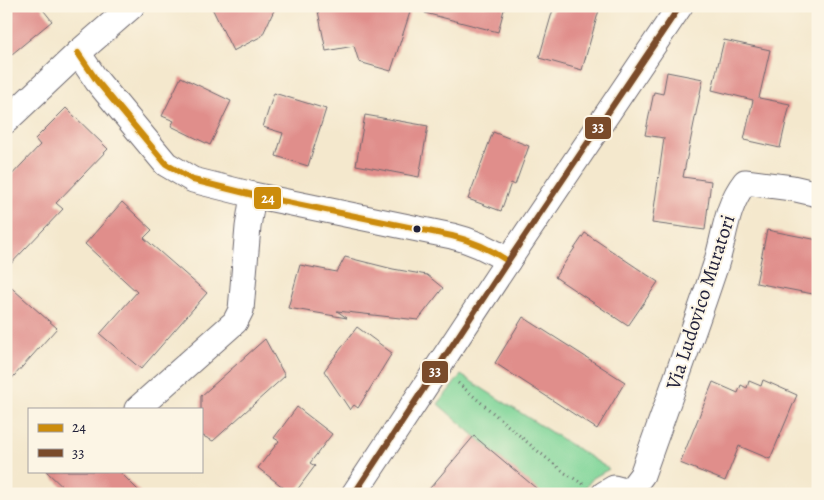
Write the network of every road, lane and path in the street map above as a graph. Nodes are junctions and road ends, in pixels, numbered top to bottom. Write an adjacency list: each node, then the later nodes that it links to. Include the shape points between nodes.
1 (132, 6): 3 (street)
2 (680, 6): 7 (street)
3 (78, 53): 4 (street); 6 (street, via 134,128 166,164 193,180)
4 (6, 121)
5 (818, 194): 11 (street, Via Ludovico Muratori, via 745,182 736,193 715,268 646,465)
6 (254, 195): 7 (street, via 452,236 489,248); 9 (street, via 241,310 235,322)
7 (508, 261): 8 (street)
8 (441, 364): 10 (path, via 468,393 565,472); 12 (street)
9 (138, 408)
10 (595, 490): 11 (street, Via Ludovico Muratori, via 614,488)
11 (629, 493)
12 (354, 494)

